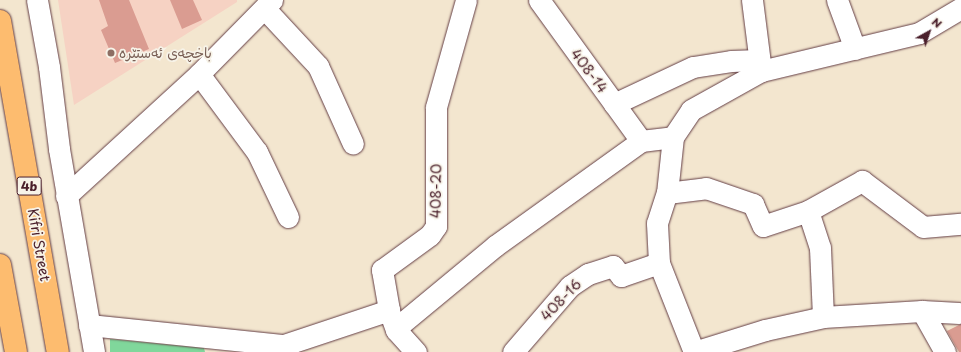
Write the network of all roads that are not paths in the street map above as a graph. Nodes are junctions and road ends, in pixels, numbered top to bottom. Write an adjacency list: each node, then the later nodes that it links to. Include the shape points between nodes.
1 (37, 0): 17 (street)
2 (466, 0): 26 (street, 408-20, via 436,107 436,226 430,235 382,270)
3 (539, 0): 12 (street, 408-14)
4 (752, 0): 10 (street)
5 (837, 0): 9 (street)
6 (262, 7): 11 (street); 15 (street, via 318,66)
7 (961, 8): 9 (street, via 919,33)
8 (0, 21): 31 (highway, Kifri Street / 4b)
9 (855, 48): 10 (street)
10 (760, 66): 12 (street, via 731,61 693,67); 13 (street, via 691,110)
11 (199, 74): 17 (street); 19 (street, via 257,152)
12 (614, 104): 14 (street, 408-14)
13 (673, 137): 14 (street); 16 (street)
14 (641, 141): 26 (street)
15 (353, 144)
16 (667, 193): 18 (street, via 706,188 753,204 763,226); 21 (street, via 657,223)
17 (66, 196): 27 (street)
18 (808, 211): 20 (street, via 862,181 923,227); 25 (street, via 820,248)
19 (288, 217)
20 (961, 224)
21 (660, 263): 34 (street, 408-16, via 621,276 613,266 588,274 570,286); 35 (street)
22 (0, 265): 30 (highway)
23 (922, 311): 24 (street); 25 (street); 28 (street)
24 (960, 312): 28 (street)
25 (823, 317): 35 (street, via 765,330)
26 (393, 319): 29 (street); 33 (street)
27 (89, 325): 29 (street); 32 (street)
28 (932, 330): 36 (street)
29 (282, 350)
30 (16, 352)
31 (58, 352)
32 (94, 352)
33 (416, 352)
34 (514, 352)
35 (694, 352)
36 (945, 352)

